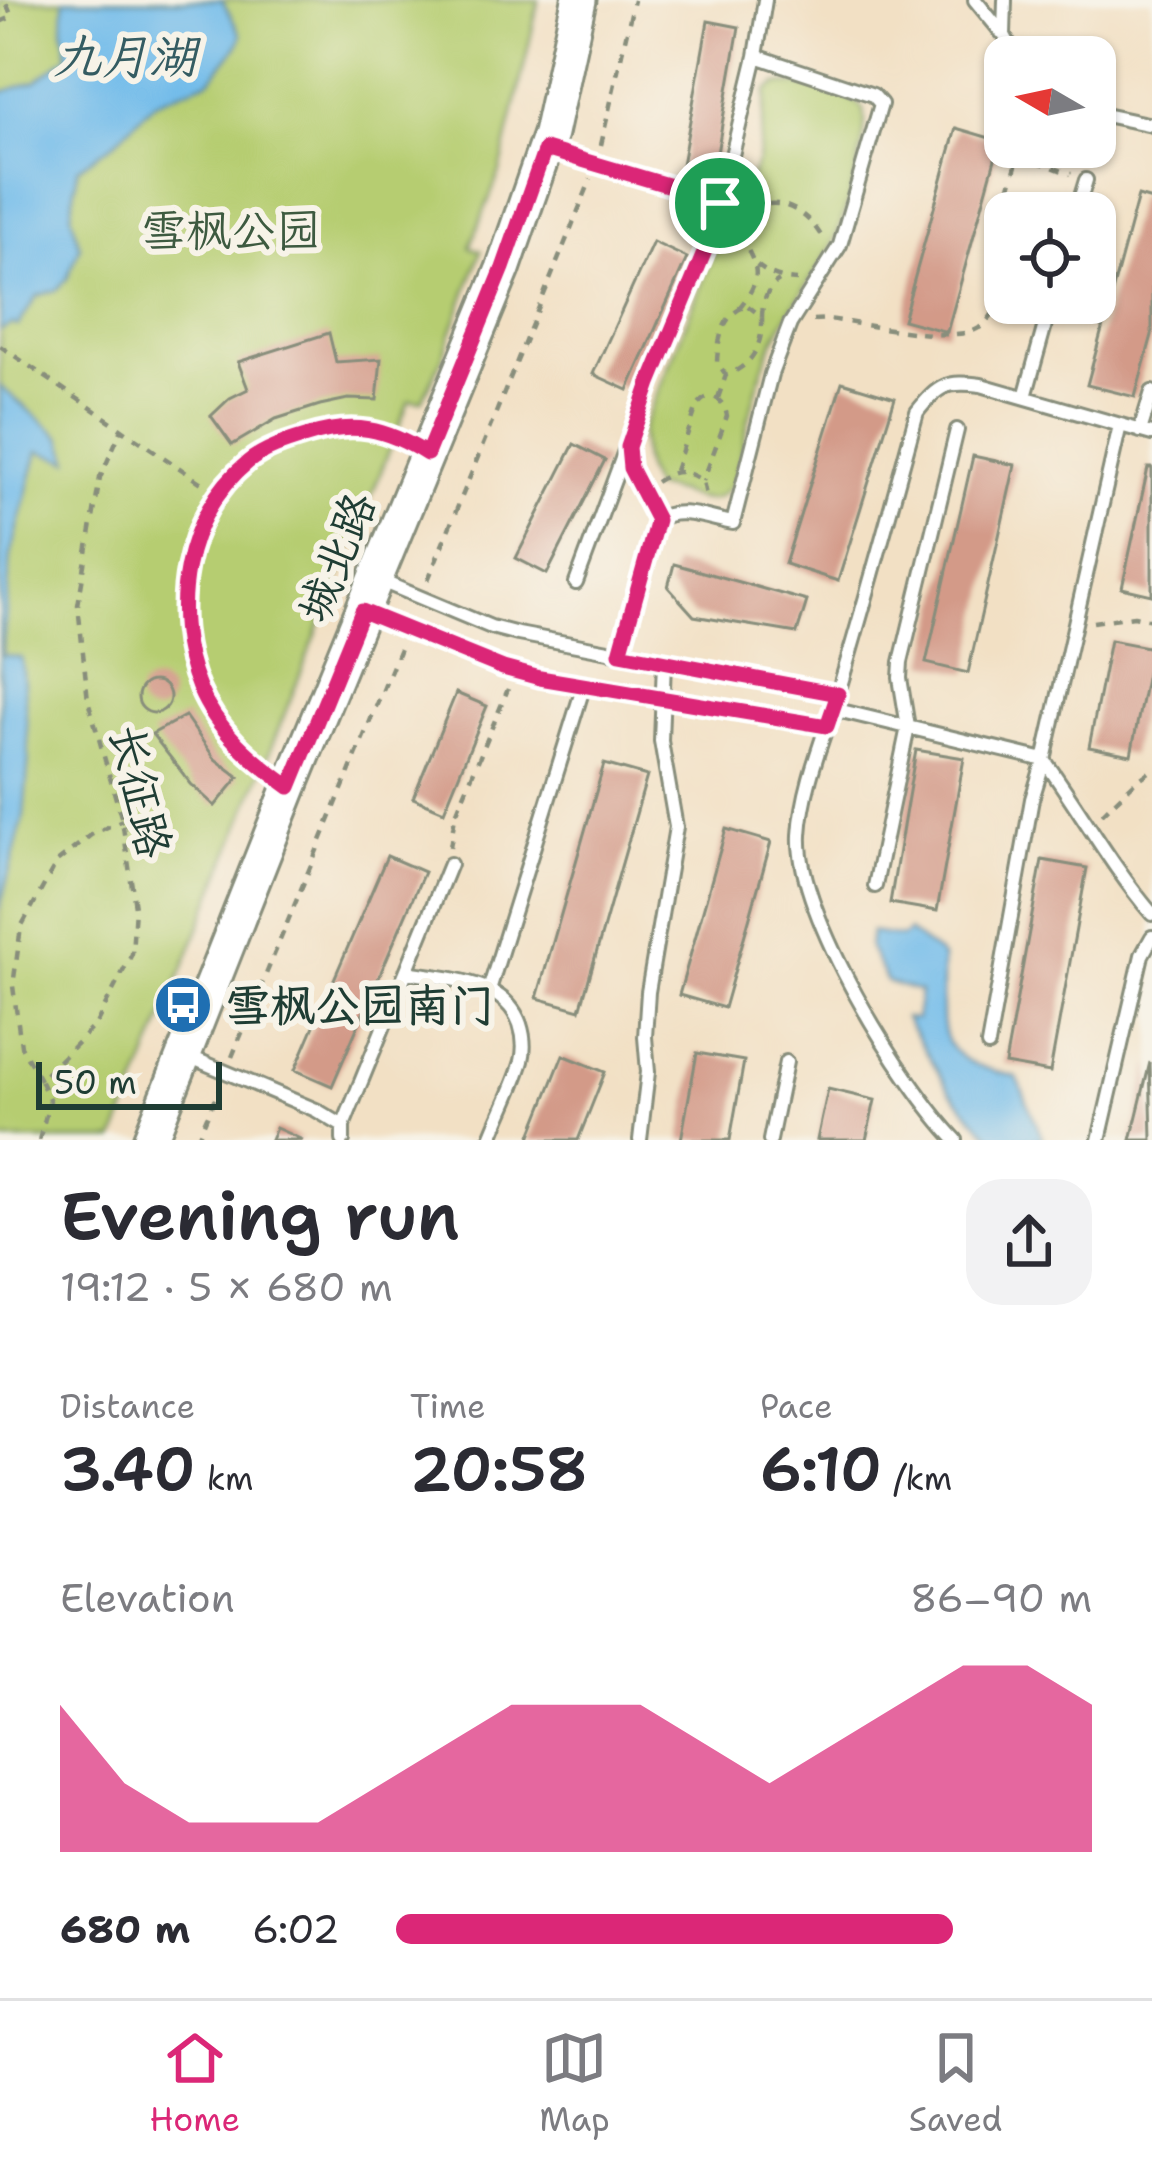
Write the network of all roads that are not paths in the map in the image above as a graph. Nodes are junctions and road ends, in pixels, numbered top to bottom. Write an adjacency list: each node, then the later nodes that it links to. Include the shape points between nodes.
1 (579, 0): 9 (street, 城北路)
2 (765, 0): 6 (lane)
3 (975, 0): 5 (lane)
4 (1005, 0): 5 (lane)
5 (1004, 35)
6 (756, 56): 11 (lane); 23 (lane, via 873,94 881,104 841,245 790,325 771,374 733,523 667,512)
7 (1116, 117): 8 (lane)
8 (1152, 125)
9 (545, 149): 13 (lane); 22 (street, 城北路)
10 (1085, 180): 12 (lane)
11 (726, 181): 13 (lane); 14 (lane)
12 (1082, 192)
13 (701, 195): 14 (lane)
14 (714, 229): 21 (lane)
15 (1045, 324): 17 (lane)
16 (1152, 392): 20 (lane)
17 (1024, 397): 18 (lane); 31 (lane, via 952,381 917,412)
18 (1120, 425): 20 (lane); 34 (lane)
19 (956, 430): 33 (lane, via 901,662)
20 (1146, 433)
21 (628, 447): 23 (lane); 25 (lane)
22 (427, 454): 24 (street, 城北路); 35 (lane, via 359,426 281,443 249,461 218,494 194,542 183,630 200,692 226,733)
23 (657, 520): 27 (lane)
24 (376, 579): 26 (street, 城北路); 27 (lane, via 505,631)
25 (576, 583)
26 (362, 611): 29 (lane, via 515,672); 35 (street, 城北路)
27 (620, 653): 28 (lane)
28 (664, 662): 30 (lane); 31 (lane)
29 (584, 686): 30 (lane); 41 (lane)
30 (661, 698): 32 (lane); 48 (lane, via 676,826 648,992)
31 (836, 702): 32 (lane); 33 (lane)
32 (827, 726): 50 (lane, via 800,840 816,912 888,1051)
33 (908, 727): 34 (lane); 37 (lane)
34 (1044, 760): 38 (lane); 42 (lane)
35 (290, 787): 43 (street, 城北路)
36 (450, 865): 40 (lane)
37 (875, 886)
38 (1152, 914)
39 (1152, 937): 51 (lane)
40 (406, 972): 41 (lane); 45 (lane)
41 (489, 990): 47 (lane, via 516,1015 524,1043)
42 (988, 1045)
43 (183, 1054): 45 (lane, via 316,1110); 46 (street, 城北路)
44 (786, 1062): 49 (lane)
45 (343, 1133)
46 (150, 1140)
47 (490, 1140)
48 (640, 1140)
49 (770, 1140)
50 (956, 1140)
51 (1099, 1140)

